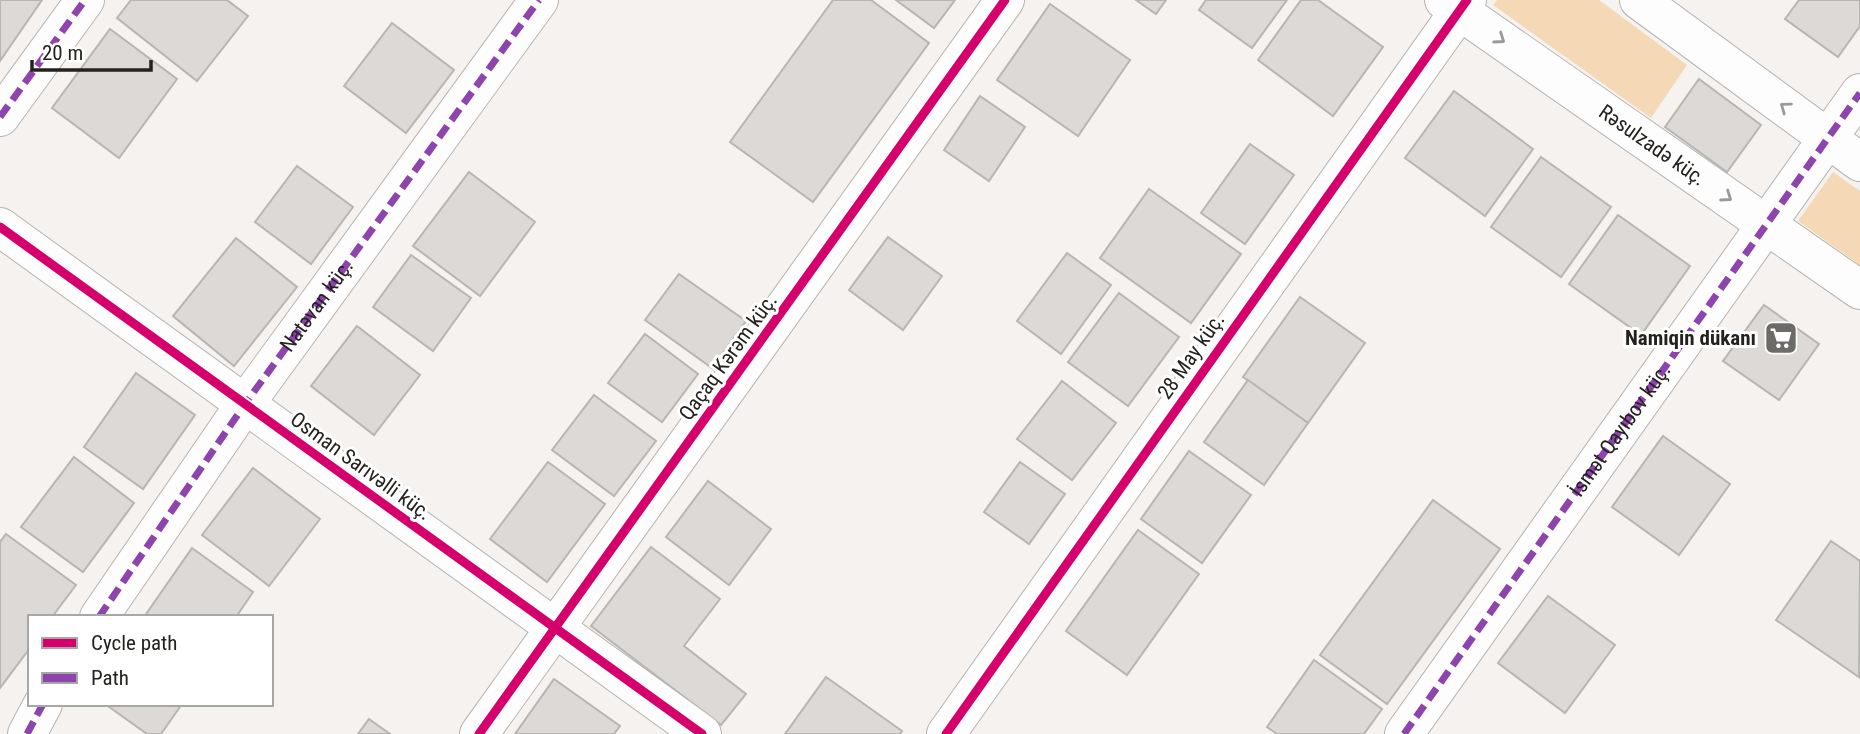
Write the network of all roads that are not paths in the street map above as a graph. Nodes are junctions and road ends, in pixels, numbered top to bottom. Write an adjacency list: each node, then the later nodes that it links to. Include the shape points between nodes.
1 (85, 0): 7 (street)
2 (539, 0): 13 (street, Natəvan küç.)
3 (1005, 0): 15 (street, Qaçaq Kərəm küç.)
4 (1639, 0): 8 (street, one-way to 4)
5 (1456, 4): 10 (street, Rəsulzadə küç., one-way to 10); 20 (street, 28 May küç.)
6 (1860, 93): 8 (street, İsmət Qayıbov küç.)
7 (0, 117)
8 (1828, 139): 9 (street); 10 (street, İsmət Qayıbov küç.)
9 (1860, 162)
10 (1767, 225): 12 (street, Rəsulzadə küç.); 21 (street, İsmət Qayıbov küç.)
11 (0, 226): 13 (street, Osman Sarıvəlli küç.)
12 (1860, 290)
13 (244, 404): 14 (street, Natəvan küç.); 15 (street, Osman Sarıvəlli küç.)
14 (100, 615)
15 (556, 628): 18 (street, Qaçaq Kərəm küç.); 19 (street, Osman Sarıvəlli küç.)
16 (42, 706): 17 (street)
17 (27, 734)
18 (479, 734)
19 (702, 734)
20 (946, 734)
21 (1404, 734)

